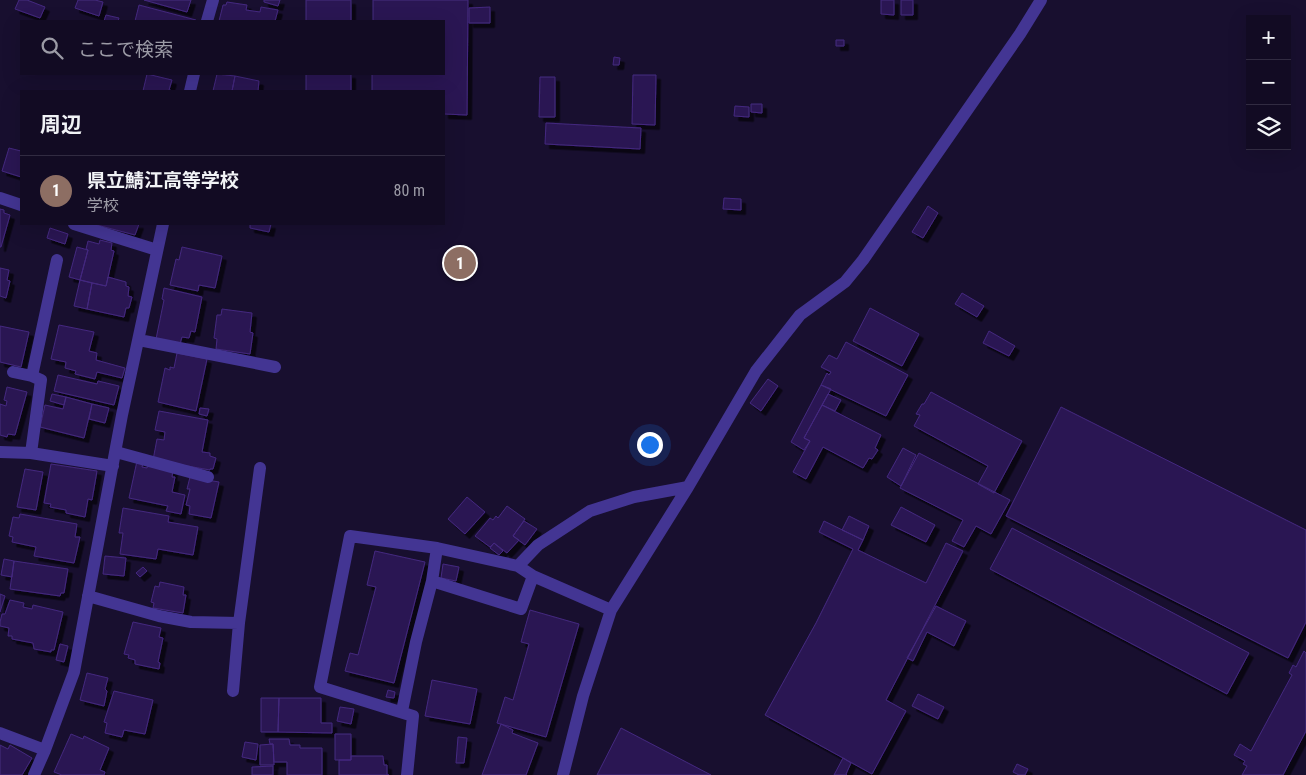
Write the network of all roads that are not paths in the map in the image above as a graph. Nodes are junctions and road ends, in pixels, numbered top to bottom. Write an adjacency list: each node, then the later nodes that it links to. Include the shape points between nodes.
1 (213, 0): 3 (street)
2 (1041, 0): 22 (street, via 863,260 845,282 800,314 756,371)
3 (207, 20)
4 (194, 75): 5 (street)
5 (190, 90)
6 (0, 198): 7 (street)
7 (20, 205)
8 (77, 225): 10 (street)
9 (163, 225): 10 (street)
10 (157, 250): 12 (street)
11 (57, 260): 15 (street)
12 (139, 340): 13 (street); 17 (street)
13 (276, 367)
14 (13, 372): 15 (street)
15 (32, 376): 18 (street, via 41,380)
16 (0, 452): 18 (street)
17 (116, 452): 19 (street); 21 (street)
18 (31, 454): 19 (street)
19 (113, 466): 27 (street)
20 (260, 468): 29 (street)
21 (208, 477)
22 (688, 487): 24 (street, via 634,497 590,511 538,545); 28 (street)
23 (437, 548): 24 (street); 26 (street); 31 (street, via 350,536 320,687)
24 (518, 566): 25 (street)
25 (533, 576): 26 (street, via 521,609); 28 (street)
26 (432, 581): 31 (street)
27 (88, 596): 29 (street, via 191,622); 33 (street, via 74,672)
28 (611, 610): 36 (street, via 592,665)
29 (239, 622): 30 (street)
30 (233, 691)
31 (402, 711): 35 (street, via 413,716)
32 (0, 733): 33 (street)
33 (45, 750): 34 (street)
34 (34, 775)
35 (407, 775)
36 (563, 775)

